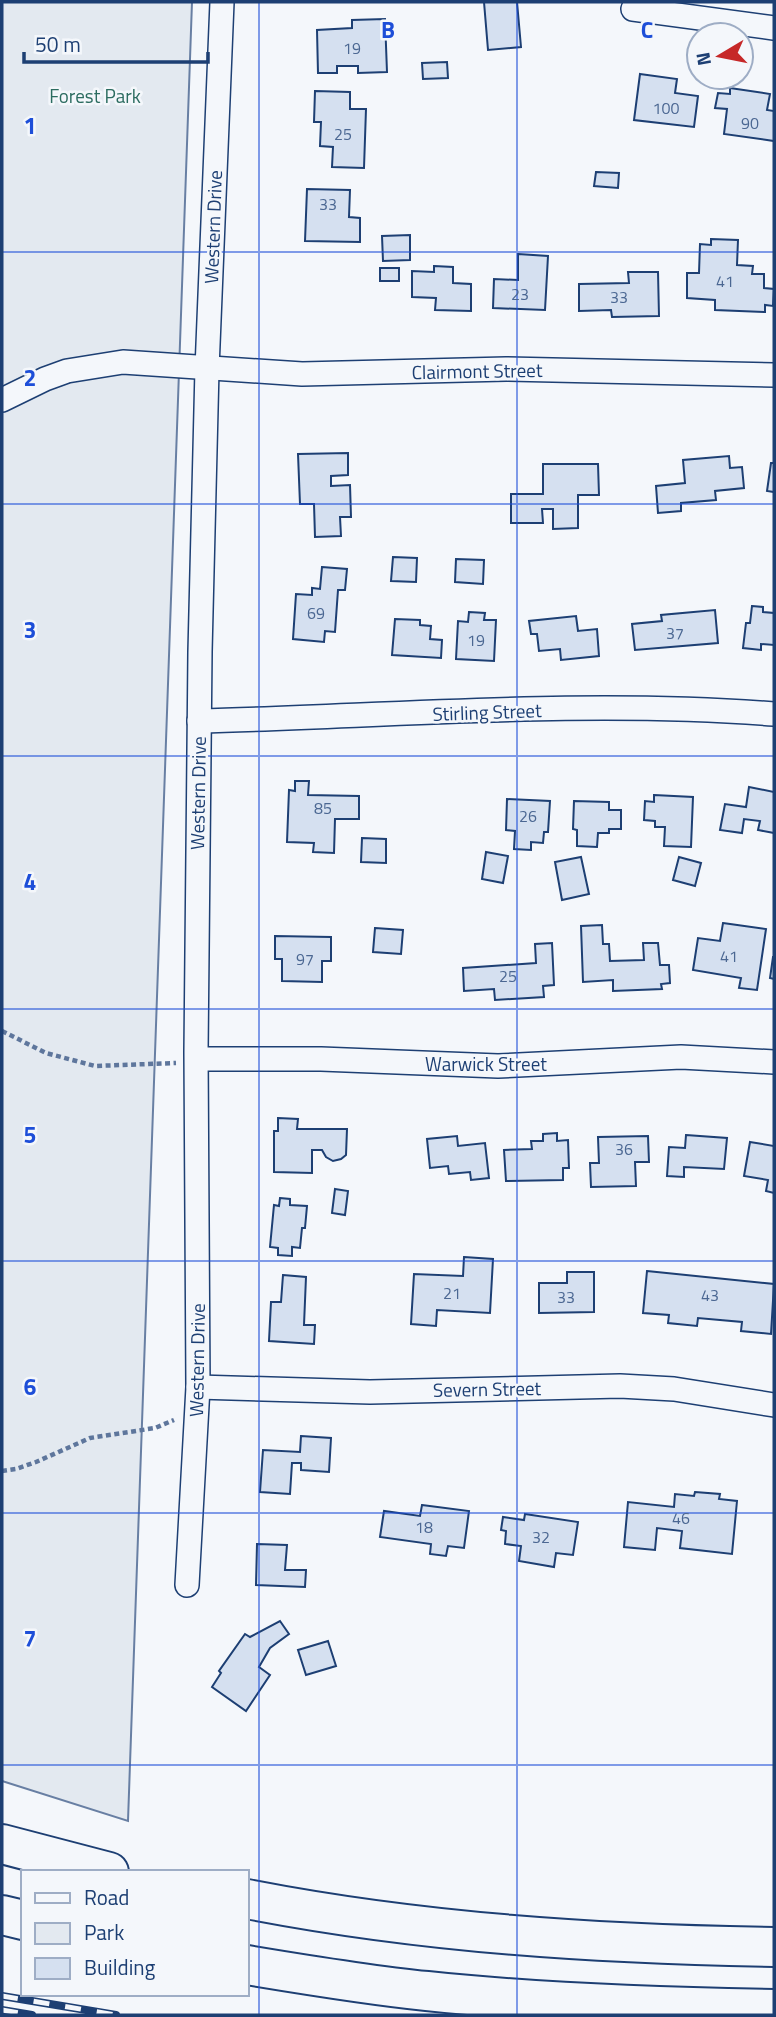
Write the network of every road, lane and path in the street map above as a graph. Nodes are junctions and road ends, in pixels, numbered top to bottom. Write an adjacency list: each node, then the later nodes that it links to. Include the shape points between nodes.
1 (222, 2): 4 (street, Western Drive)
2 (633, 9): 3 (street)
3 (774, 28)
4 (207, 369): 5 (street, Clairmont Street, via 302,374 506,369); 6 (street, Clairmont Street, via 123,362 85,367 45,379); 8 (street, Western Drive)
5 (774, 375)
6 (2, 400)
7 (774, 714): 8 (street, Stirling Street, via 524,710)
8 (199, 722): 10 (street, Western Drive)
9 (2, 1031): 10 (path, via 46,1053 94,1066)
10 (197, 1059): 11 (street, Warwick Street, via 498,1066 681,1057); 12 (street, Western Drive)
11 (774, 1062)
12 (198, 1387): 13 (street, Severn Street, via 370,1392 620,1386 674,1389); 14 (street, Western Drive)
13 (774, 1405)
14 (197, 1412): 15 (path, via 155,1428 90,1438 45,1459); 16 (street, Western Drive)
15 (2, 1471)
16 (187, 1585)
17 (2, 1844): 18 (highway)
18 (101, 1870)
19 (248, 1899): 22 (highway, via 360,1918 544,1938)
20 (2, 1914): 21 (highway)
21 (21, 1919)
22 (774, 1947)
23 (248, 1965): 24 (highway, via 426,1991 521,1999)
24 (774, 2009)

